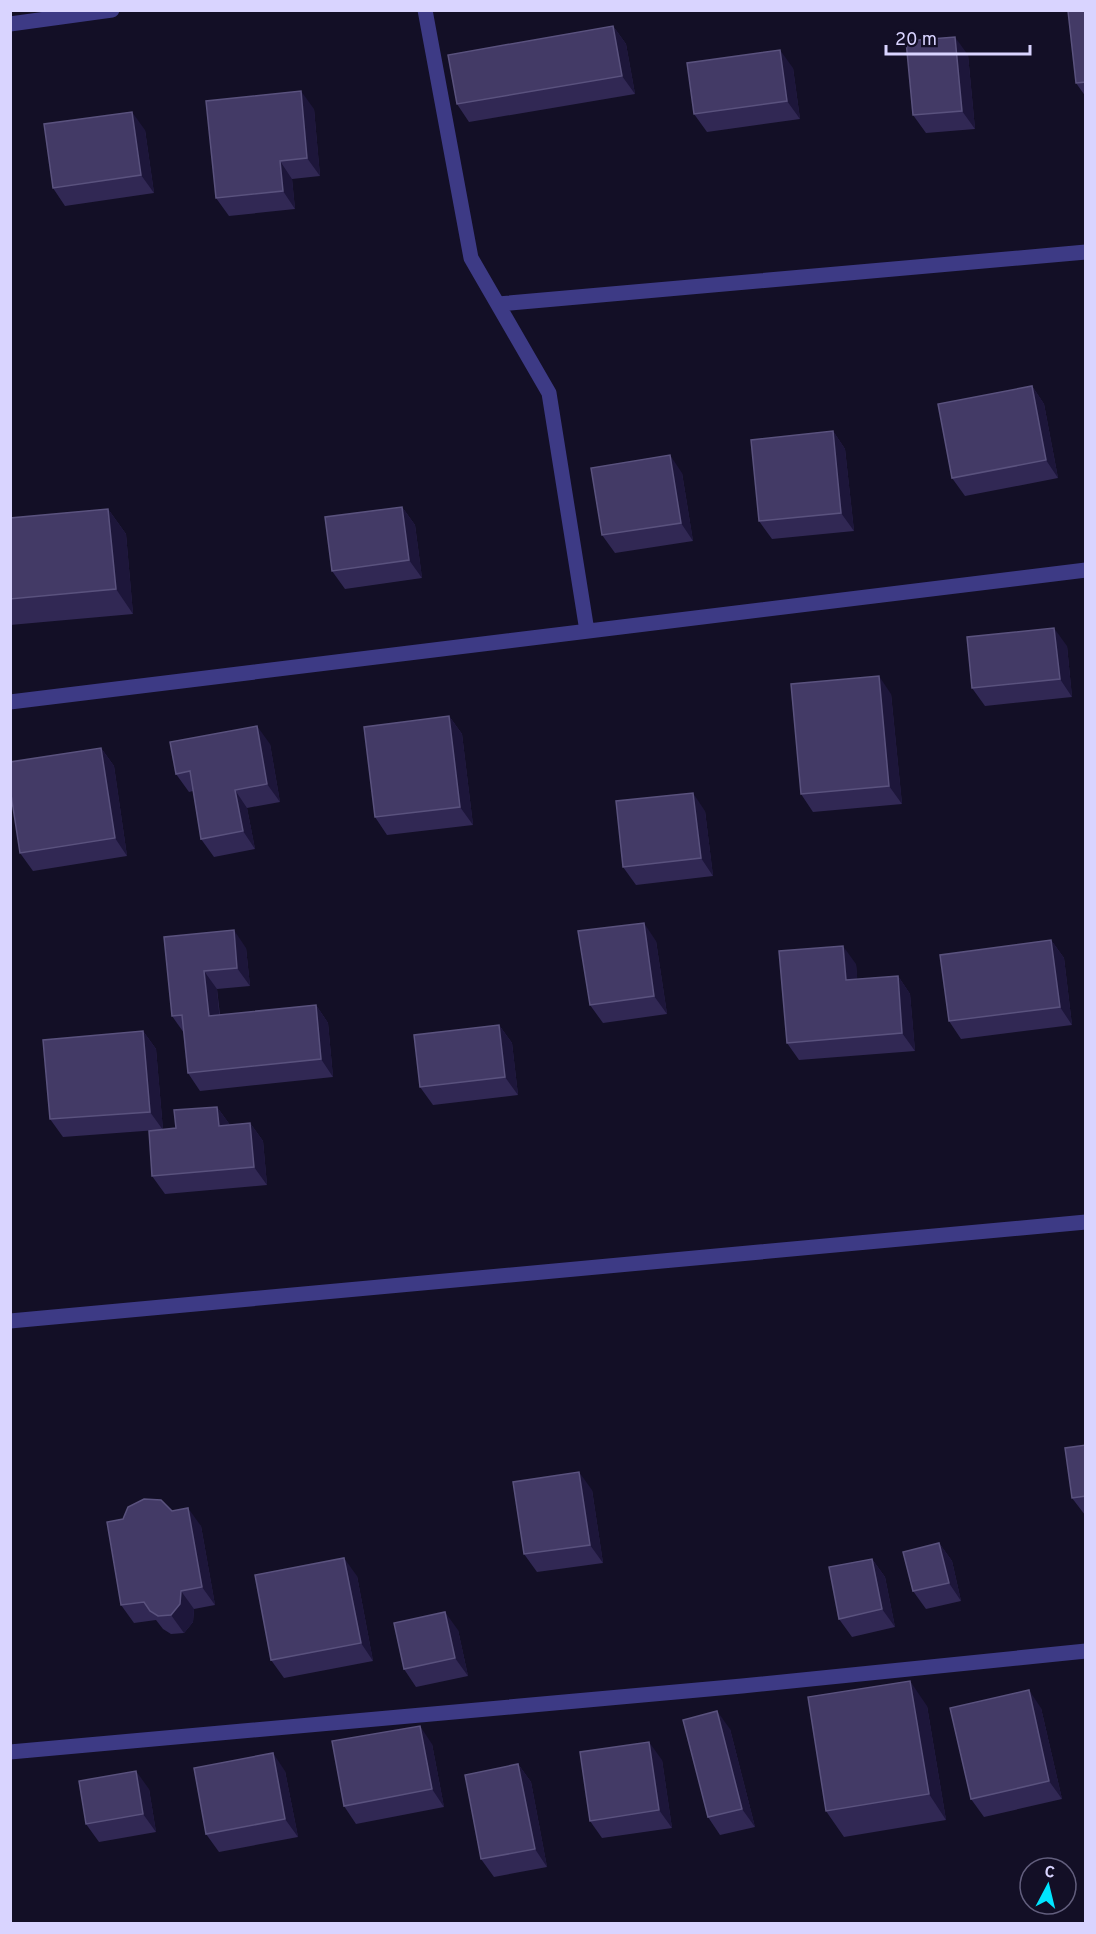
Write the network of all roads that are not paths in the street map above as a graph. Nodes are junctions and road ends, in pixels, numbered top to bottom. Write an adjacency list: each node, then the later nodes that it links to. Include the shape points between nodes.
1 (112, 10): 3 (street)
2 (425, 10): 5 (street, via 471,258)
3 (10, 24)
4 (1086, 252): 5 (street)
5 (498, 304): 7 (street, via 549,393)
6 (1086, 570): 7 (street)
7 (587, 631): 8 (street)
8 (10, 702)
9 (1086, 1222): 10 (street)
10 (10, 1321)
11 (1086, 1651): 12 (street)
12 (10, 1752)

